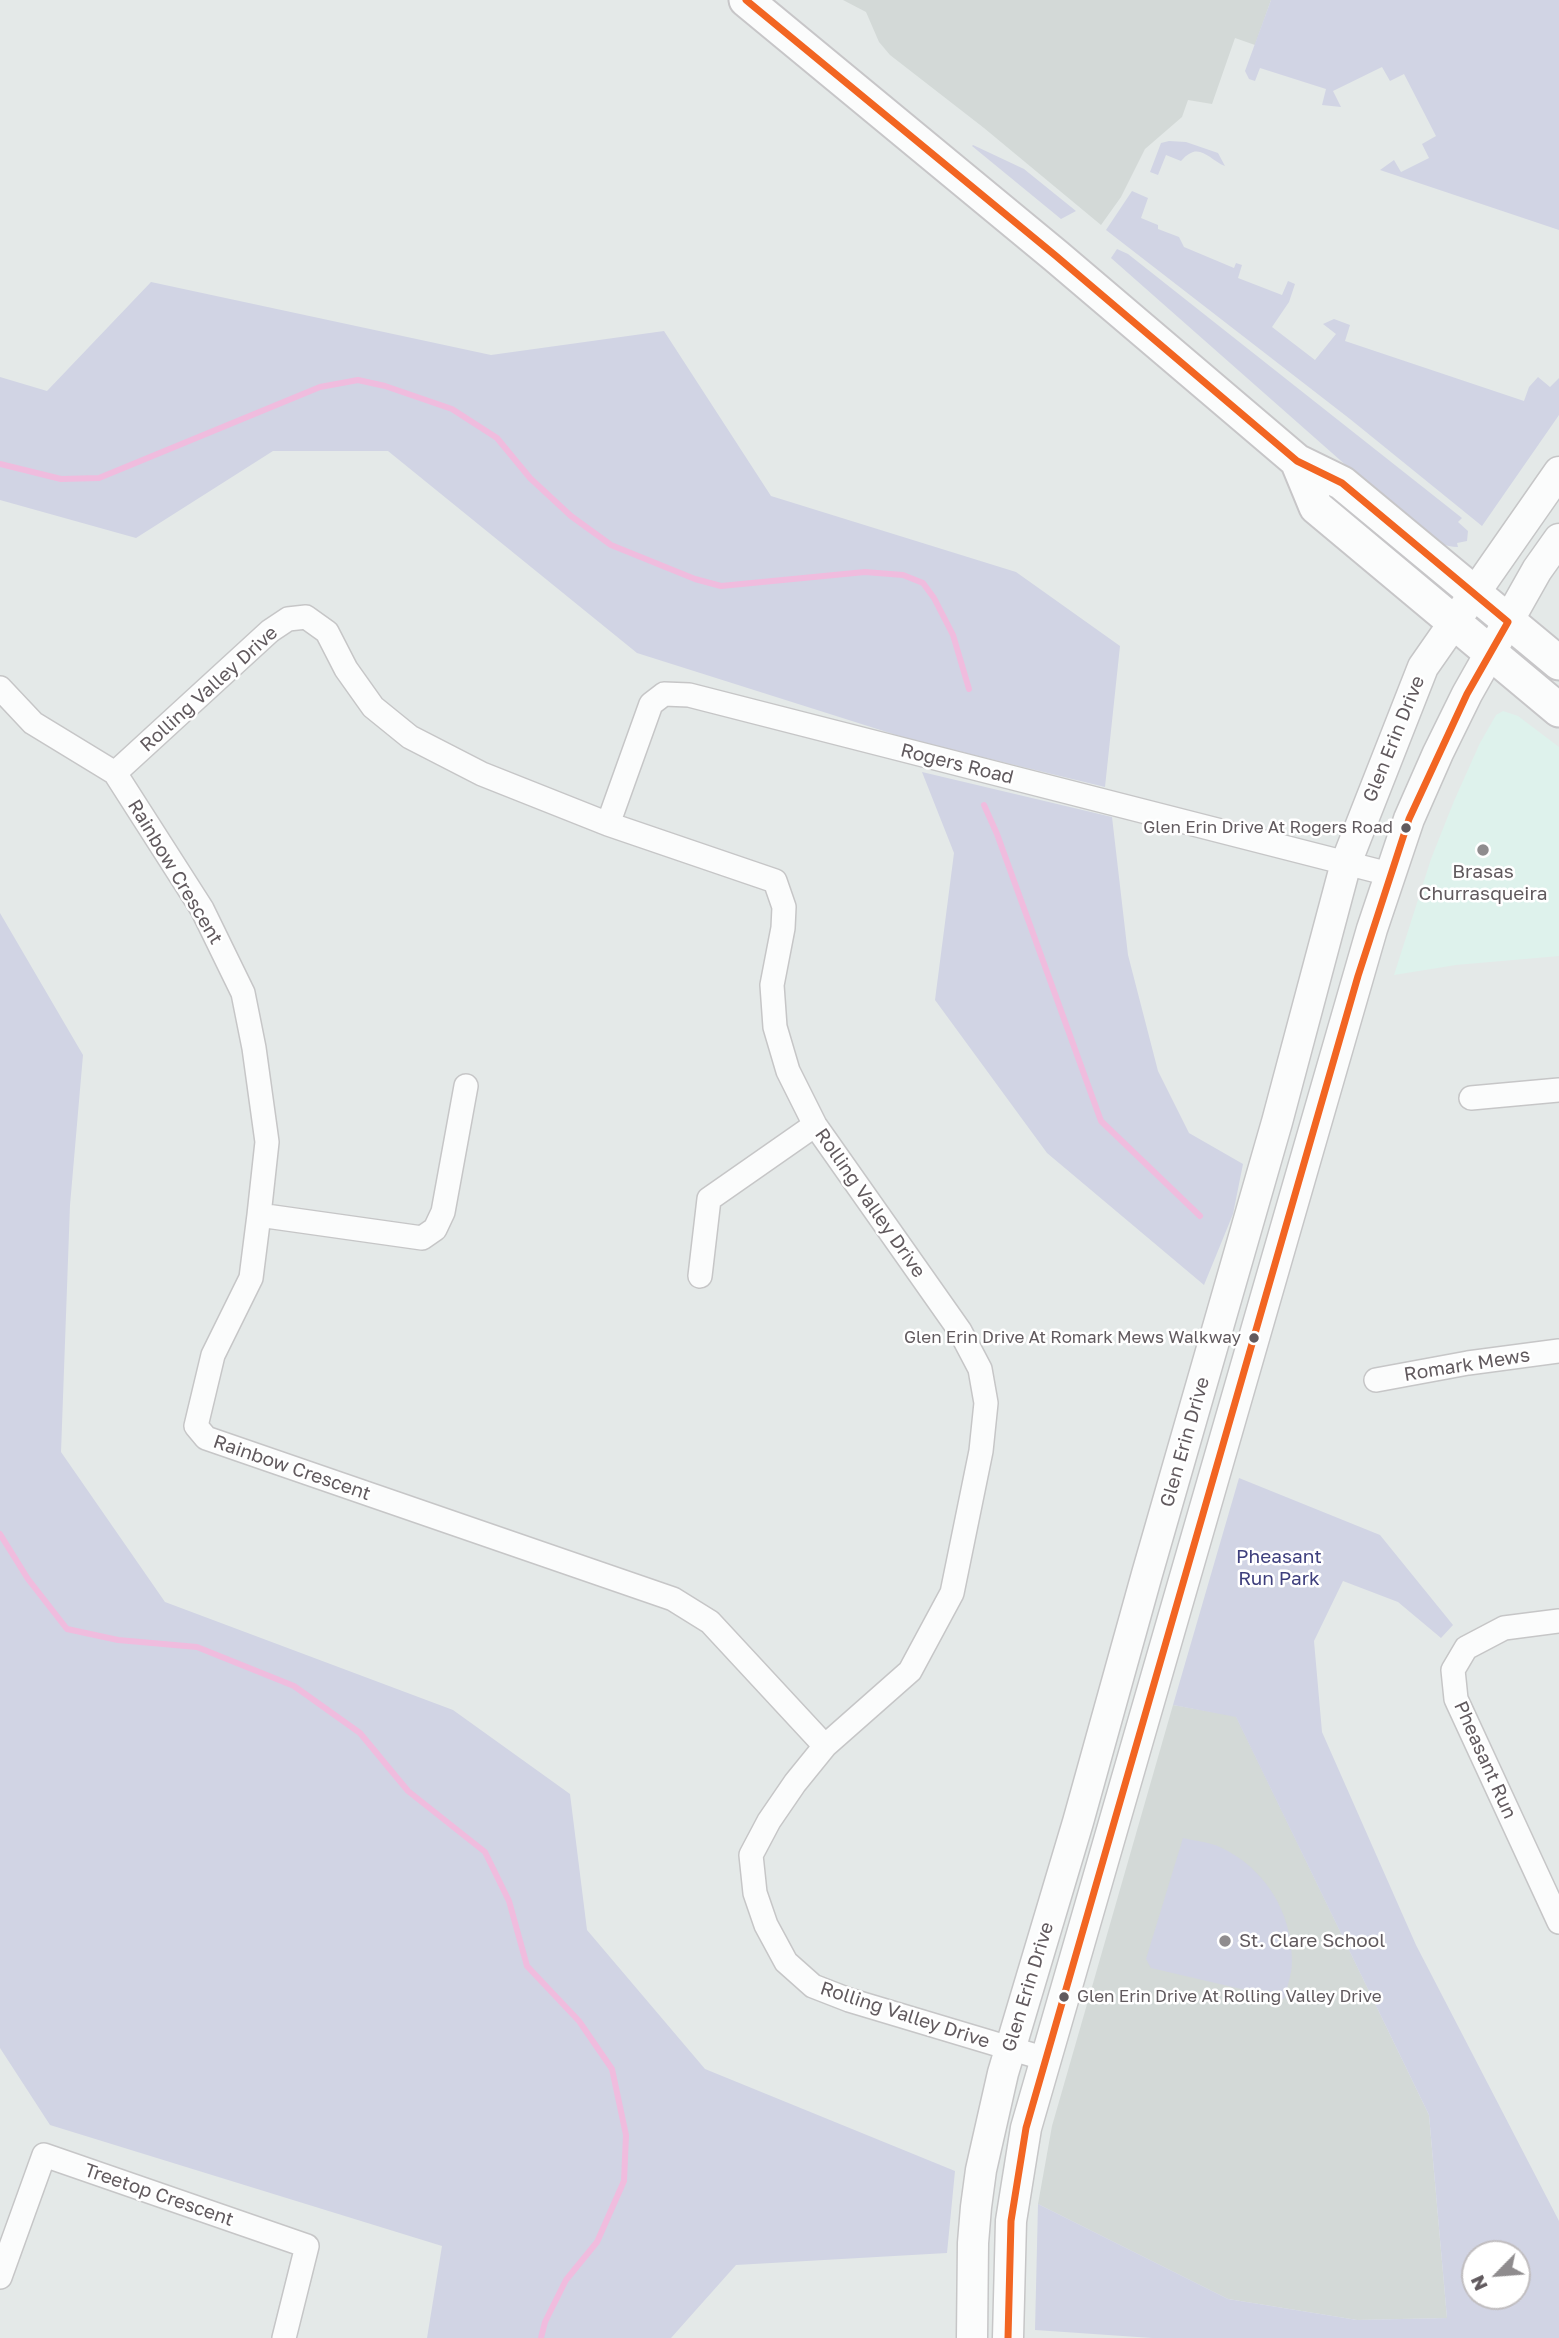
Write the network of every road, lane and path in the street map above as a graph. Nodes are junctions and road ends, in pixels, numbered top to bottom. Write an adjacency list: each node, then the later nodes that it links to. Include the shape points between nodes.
1 (746, 0): 2 (main road)
2 (1297, 461): 5 (main road, via 1342,483); 6 (main road, via 1317,508)
3 (1559, 472): 5 (street, Glen Erin Drive)
4 (1559, 539): 7 (street, Glen Erin Drive)
5 (1474, 593): 6 (street, Glen Erin Drive); 7 (main road)
6 (1453, 622): 8 (main road); 14 (street, Glen Erin Drive, via 1423,667)
7 (1508, 622): 8 (street, Glen Erin Drive); 9 (main road)
8 (1490, 653): 11 (main road); 15 (street, Glen Erin Drive, via 1438,753)
9 (1559, 663)
10 (0, 688): 12 (street, Rainbow Crescent, via 33,723)
11 (1559, 710)
12 (115, 773): 13 (street, Rolling Valley Drive, via 270,631 288,620 306,617 327,632 373,707 410,737 482,774); 20 (street, Rainbow Crescent, via 202,909 243,993 267,1142)
13 (608, 824): 14 (street, Rogers Road, via 651,704 664,694 689,695); 19 (street, Rolling Valley Drive, via 775,881 784,907 772,985 775,1027 788,1071)
14 (1346, 863): 15 (street, Rogers Road); 27 (street, Glen Erin Drive, via 1277,1122)
15 (1390, 874): 28 (street, Glen Erin Drive)
16 (466, 1086): 20 (street, via 443,1212 435,1229 422,1238)
17 (1559, 1090): 18 (street)
18 (1471, 1098)
19 (815, 1125): 21 (street, via 709,1199); 25 (street, Rolling Valley Drive, via 960,1331 981,1369 986,1403 981,1451 952,1593 911,1671)
20 (259, 1214): 25 (street, Rainbow Crescent, via 251,1278 212,1355 198,1409 196,1426 206,1438 673,1599 710,1622)
21 (700, 1276)
22 (1559, 1351): 23 (street, Romark Mews)
23 (1376, 1380)
24 (1559, 1621): 26 (street, Pheasant Run, via 1504,1628 1481,1638 1466,1648 1453,1671 1456,1699)
25 (825, 1746): 27 (street, Rolling Valley Drive, via 769,1821 751,1855 755,1893 786,1962 825,1991)
26 (1559, 1922)
27 (1010, 2048): 28 (street, Rolling Valley Drive); 31 (street, Glen Erin Drive, via 981,2170 973,2243)
28 (1046, 2059): 32 (street, Glen Erin Drive, via 1026,2128 1010,2221)
29 (0, 2277): 30 (street, Treetop Crescent, via 44,2155 307,2246)
30 (284, 2338)
31 (972, 2338)
32 (1008, 2338)

